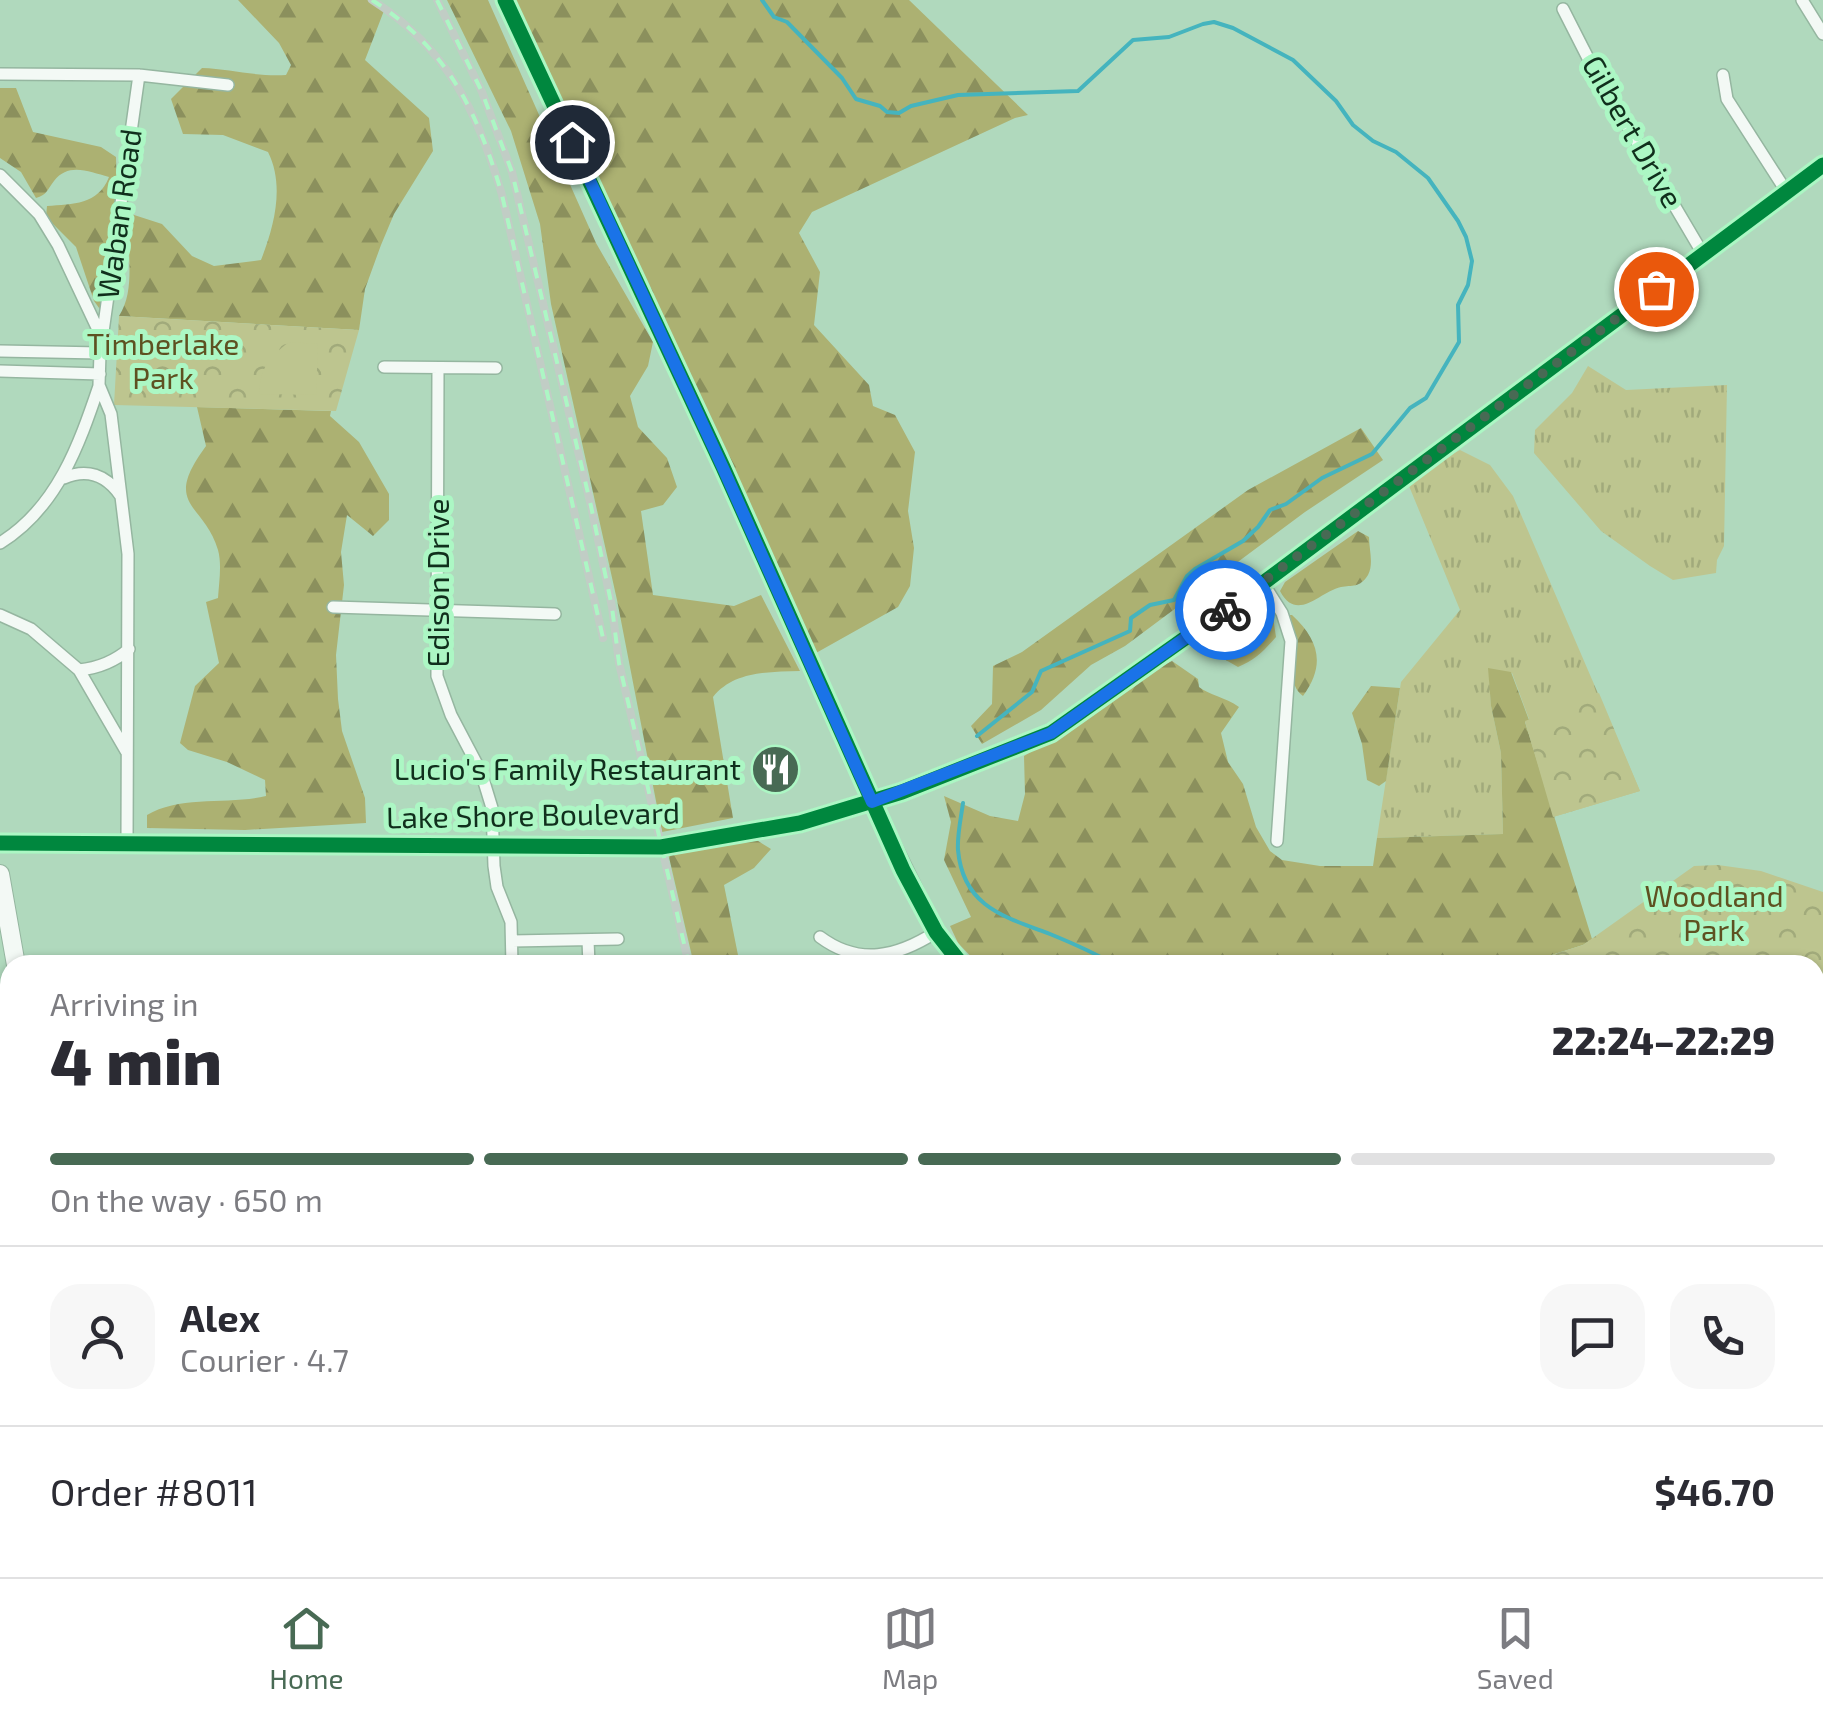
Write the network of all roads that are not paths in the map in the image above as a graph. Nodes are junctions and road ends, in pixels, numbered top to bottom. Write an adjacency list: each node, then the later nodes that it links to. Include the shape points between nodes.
1 (505, 0): 31 (street)
2 (1802, 0): 4 (street)
3 (1563, 8): 12 (street, Gilbert Drive)
4 (1823, 34)
5 (0, 74): 6 (street)
6 (140, 75): 8 (street); 13 (street, Waban Road)
7 (1724, 75): 11 (street, via 1727,99)
8 (228, 85)
9 (1823, 166): 11 (main road, Lake Shore Boulevard)
10 (0, 175): 13 (street, via 39,214 58,245)
11 (1786, 191): 12 (main road, Lake Shore Boulevard)
12 (1702, 254): 23 (main road, Lake Shore Boulevard)
13 (101, 346): 14 (street); 19 (street, Waban Road)
14 (0, 351)
15 (384, 367): 17 (street)
16 (496, 368): 17 (street)
17 (438, 369): 25 (street, Edison Drive)
18 (0, 370): 19 (street)
19 (100, 379): 20 (street); 21 (street, Waban Road)
20 (61, 479): 21 (street, via 90,473); 22 (street, via 35,514)
21 (120, 494): 28 (street, Waban Road)
22 (0, 543)
23 (1262, 584): 31 (main road, Lake Shore Boulevard, via 1051,733); 32 (street, via 1291,642)
24 (332, 607): 25 (street)
25 (436, 610): 26 (street); 35 (street, Edison Drive, via 437,676 481,772 492,808)
26 (555, 614)
27 (0, 615): 29 (street, via 31,629)
28 (129, 649): 29 (street); 30 (street, Waban Road)
29 (79, 670): 30 (street)
30 (127, 752): 34 (street, Waban Road)
31 (872, 802): 35 (main road, Lake Shore Boulevard, via 800,823 661,847); 37 (street)
32 (1277, 841)
33 (0, 843): 34 (main road, Lake Shore Boulevard)
34 (127, 844): 35 (main road, Lake Shore Boulevard)
35 (492, 846): 41 (street, Edison Drive)
36 (0, 874): 42 (main road)
37 (936, 932): 46 (street); 47 (street)
38 (820, 937): 45 (street)
39 (618, 939): 40 (street)
40 (588, 940): 41 (street); 44 (street)
41 (512, 941): 43 (street, Edison Drive)
42 (14, 955)
43 (512, 955)
44 (589, 955)
45 (852, 955)
46 (880, 955)
47 (954, 955)

